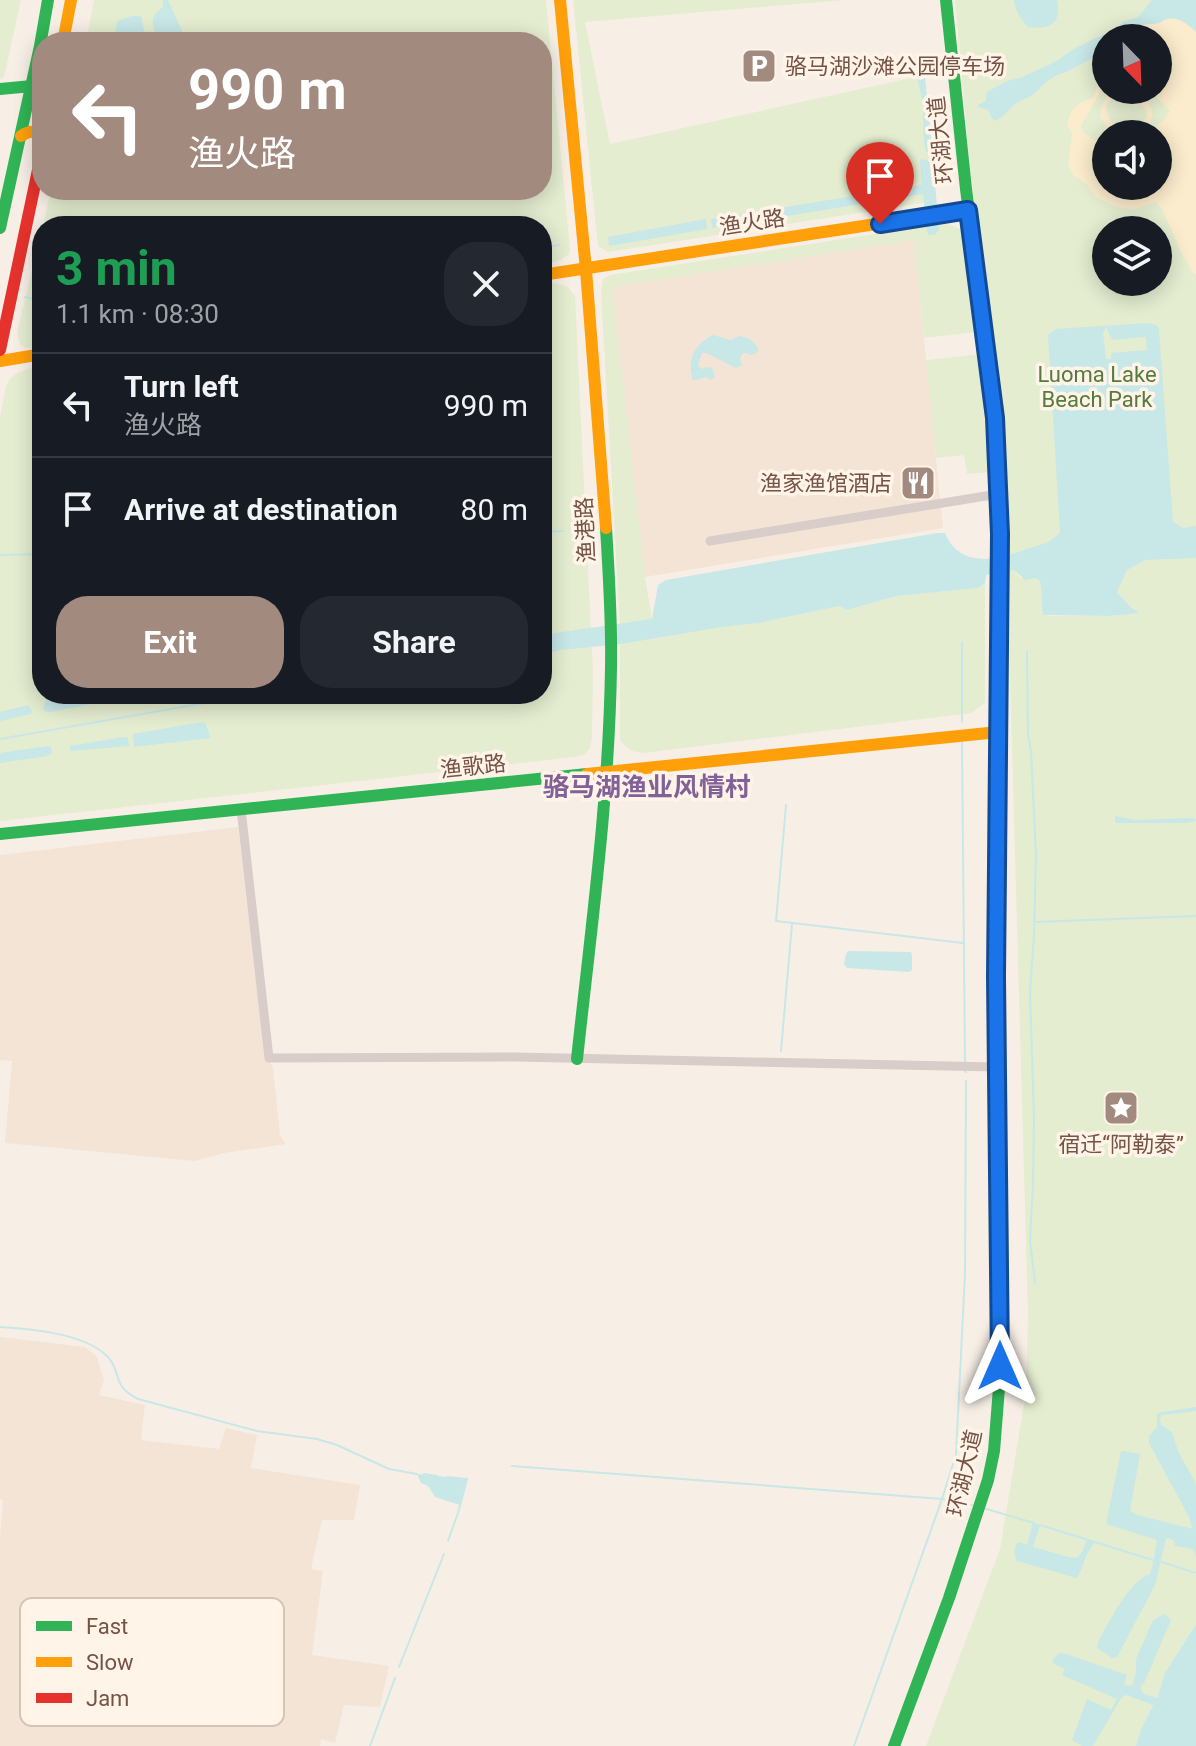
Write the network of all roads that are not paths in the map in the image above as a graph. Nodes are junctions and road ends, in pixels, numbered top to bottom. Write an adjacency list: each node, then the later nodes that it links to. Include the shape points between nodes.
1 (48, 0): 5 (main road)
2 (71, 0): 6 (main road)
3 (560, 0): 15 (main road, 渔港路)
4 (946, 0): 13 (main road, 环湖大道)
5 (43, 31)
6 (65, 32)
7 (32, 86): 8 (main road)
8 (0, 89)
9 (32, 102): 11 (main road)
10 (32, 131): 11 (main road)
11 (21, 136): 14 (main road)
12 (32, 198): 17 (main road)
13 (968, 210): 15 (main road, 渔火路); 20 (main road, 环湖大道, via 995,418)
14 (0, 228)
15 (586, 268): 16 (main road, 渔火路); 23 (main road, 渔港路, via 608,577)
16 (552, 273)
17 (0, 350)
18 (32, 356): 19 (main road)
19 (0, 361)
20 (998, 494): 21 (street); 22 (main road, 环湖大道)
21 (710, 541)
22 (998, 732): 23 (main road, 渔歌路); 27 (main road, 环湖大道)
23 (606, 772): 24 (main road, 渔歌路); 26 (main road, 渔港路)
24 (241, 809): 25 (main road, 渔歌路); 26 (street, via 269,1058)
25 (0, 834)
26 (577, 1059): 27 (street)
27 (996, 1067): 28 (main road, 环湖大道, via 999,1388 994,1451 949,1598)
28 (894, 1746)

